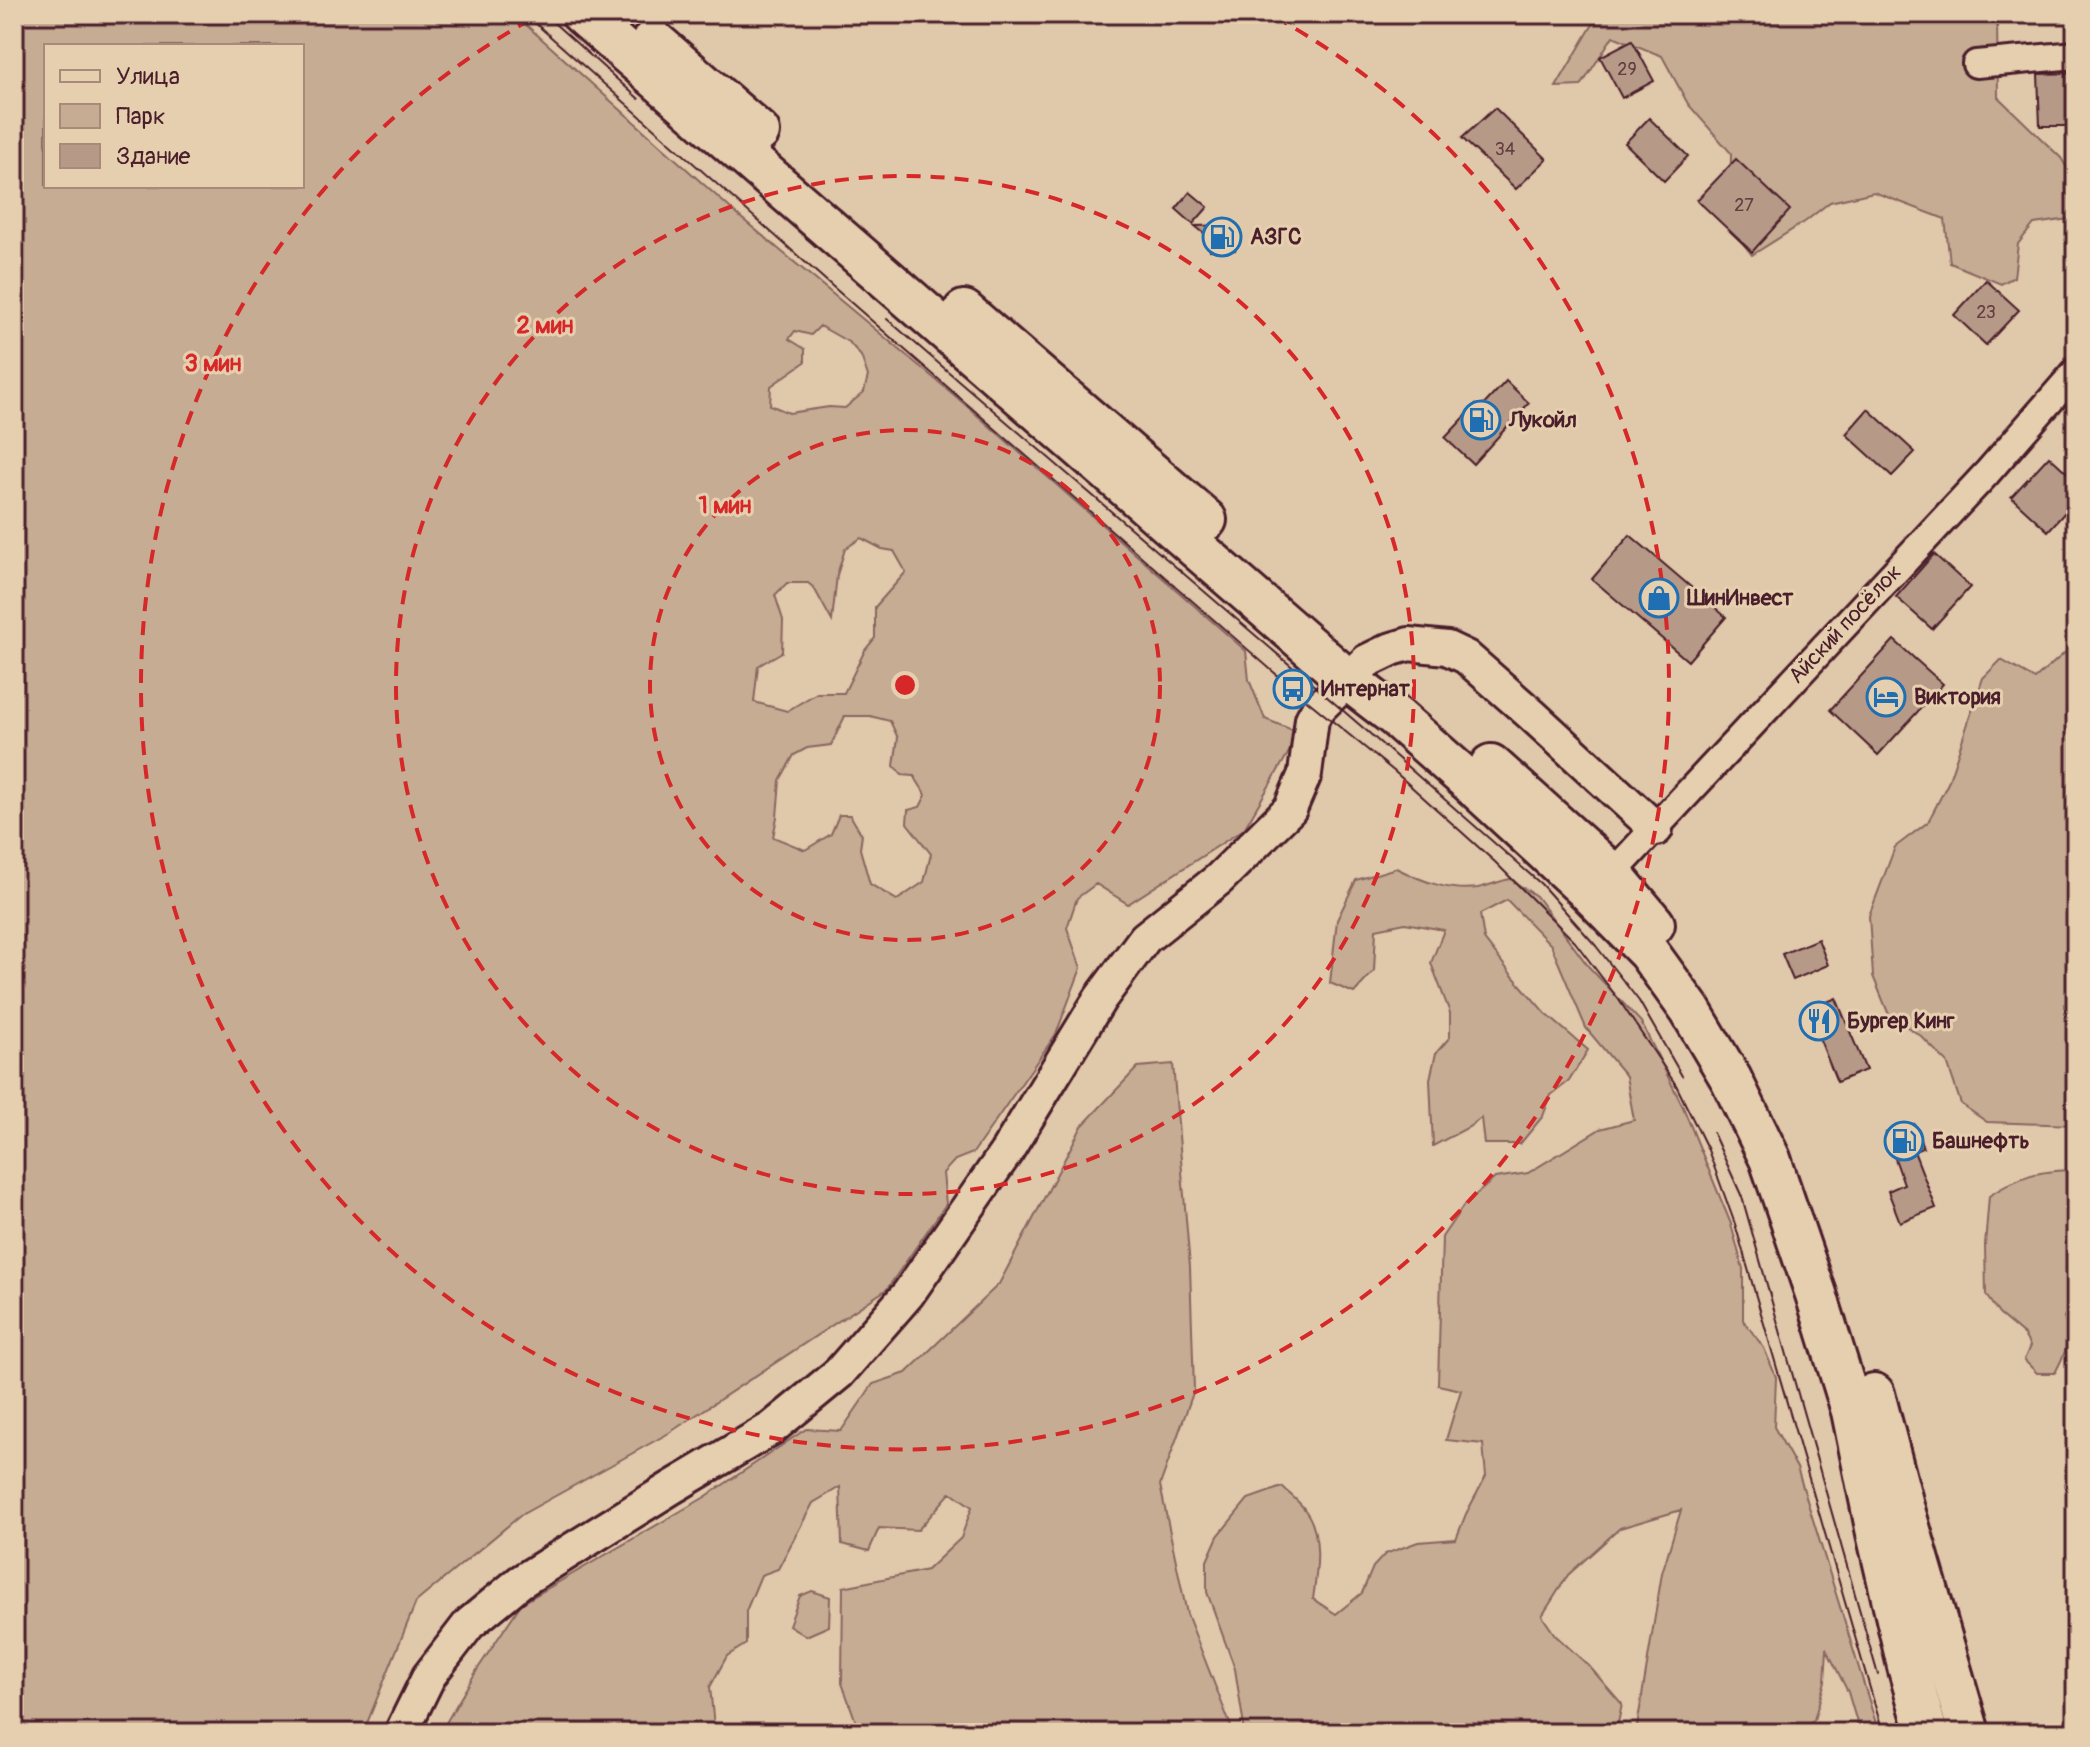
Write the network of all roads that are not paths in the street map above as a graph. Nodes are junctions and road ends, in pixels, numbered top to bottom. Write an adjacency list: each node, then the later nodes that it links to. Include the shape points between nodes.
1 (582, 14): 6 (main road)
2 (624, 14): 6 (main road)
3 (2076, 55): 4 (street)
4 (1976, 64)
5 (2076, 371): 7 (street, Айский посёлок)
6 (1369, 663): 7 (street, via 1409,644 1447,648 1466,657); 8 (main road); 9 (street, via 1312,719 1305,774 1290,809 1219,879 1145,938 908,1294 839,1373 772,1428 520,1582 469,1624 429,1676); 10 (main road, via 1396,717 1648,952 1731,1079 1770,1159 1847,1396)
7 (1656, 829): 8 (street, Айский посёлок)
8 (1612, 874): 11 (main road, via 1722,1010 1796,1157 1875,1397)
9 (401, 1733)
10 (1927, 1733)
11 (1969, 1733)

